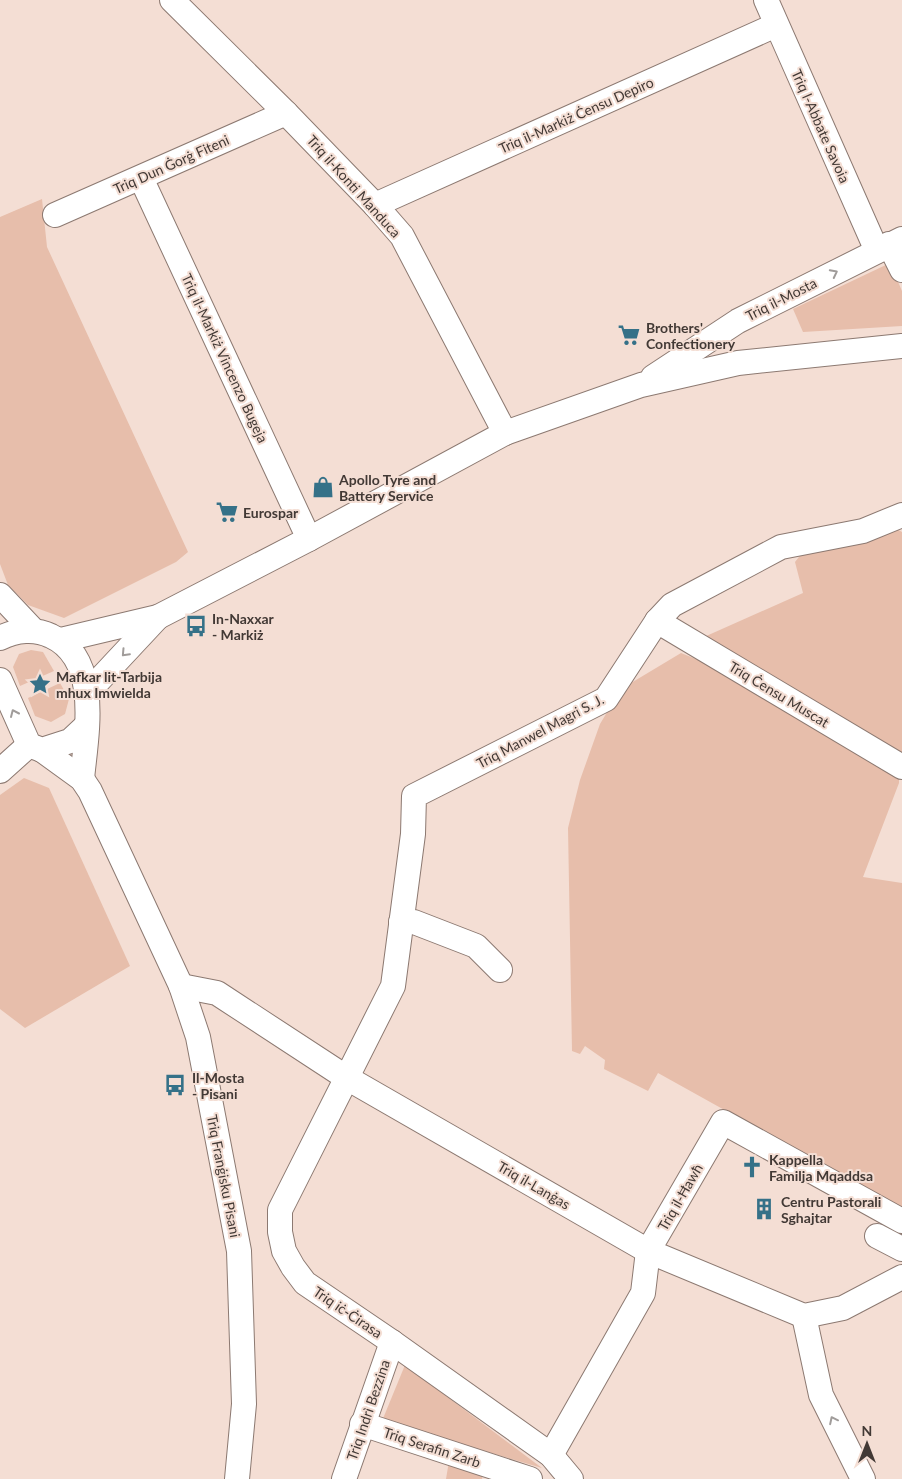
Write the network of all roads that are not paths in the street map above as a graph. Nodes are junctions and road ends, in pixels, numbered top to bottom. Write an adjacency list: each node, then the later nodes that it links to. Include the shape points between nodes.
1 (172, 0): 4 (street, Triq il-Konti Manduca)
2 (766, 0): 3 (street, Triq l-Abbate Savoia)
3 (776, 25): 6 (street, Triq il-Markiż Ċensu Depiro); 8 (street, Triq l-Abbate Savoia)
4 (286, 113): 5 (street, Triq Dun Ġorġ Fiteni); 6 (street, Triq il-Konti Manduca)
5 (141, 178): 7 (street, Triq Dun Ġorġ Fiteni); 14 (street, Triq il-Markiż Vincenzo Bugeja)
6 (375, 205): 12 (street, Triq il-Konti Manduca, via 402,236)
7 (55, 215)
8 (890, 245): 9 (street, Triq l-Abbate Savoia); 11 (street, Triq il-Mosta, one-way to 8, via 738,321)
9 (902, 270)
10 (902, 346): 11 (street, via 738,363)
11 (640, 385): 12 (street)
12 (505, 433): 14 (street)
13 (902, 515): 17 (street, Triq Manwel Magri S. J., via 863,531 781,547 672,606)
14 (309, 539): 16 (street)
15 (0, 595): 18 (street)
16 (158, 617): 20 (street); 22 (street, one-way to 22)
17 (657, 621): 25 (street, Triq Ċensu Muscat); 28 (street, Triq Manwel Magri S. J., via 606,699 414,796 413,834)
18 (33, 630): 19 (street); 20 (street)
19 (0, 638)
20 (61, 640): 22 (street, via 78,663)
21 (0, 680): 24 (street, one-way to 21)
22 (87, 693): 23 (street)
23 (86, 726): 24 (street, via 70,741); 27 (street)
24 (35, 748): 26 (street); 27 (street, Triq Franġisku Pisani)
25 (902, 767)
26 (0, 771)
27 (82, 780): 30 (street, Triq Franġisku Pisani)
28 (401, 922): 29 (street, via 414,922 476,946); 31 (street, Triq Manwel Magri S. J., via 393,986)
29 (500, 970)
30 (181, 986): 31 (street, Triq il-Lanġas, via 217,993); 41 (street, Triq Franġisku Pisani, via 198,1037 239,1251 244,1404)
31 (347, 1078): 35 (street, Triq il-Lanġas); 38 (street, Triq iċ-Ċirasa, via 280,1210 280,1232 284,1251 305,1283)
32 (902, 1221): 35 (street, Triq il-Ħawħ, via 723,1122)
33 (877, 1236): 34 (street)
34 (902, 1249)
35 (648, 1251): 37 (street, Triq il-Lanġas); 40 (street, Triq il-Ħawħ, via 643,1293)
36 (902, 1277): 37 (street, via 843,1308)
37 (804, 1316): 45 (street, one-way to 37, via 821,1395)
38 (392, 1342): 39 (street, Triq Indrì Bezzina); 40 (street, Triq iċ-Ċirasa)
39 (362, 1424): 42 (street, Triq Indrì Bezzina); 43 (street, Triq Serafin Zarb)
40 (551, 1455): 44 (street, Triq iċ-Ċirasa)
41 (237, 1479)
42 (344, 1479)
43 (530, 1479)
44 (572, 1479)
45 (863, 1479)

